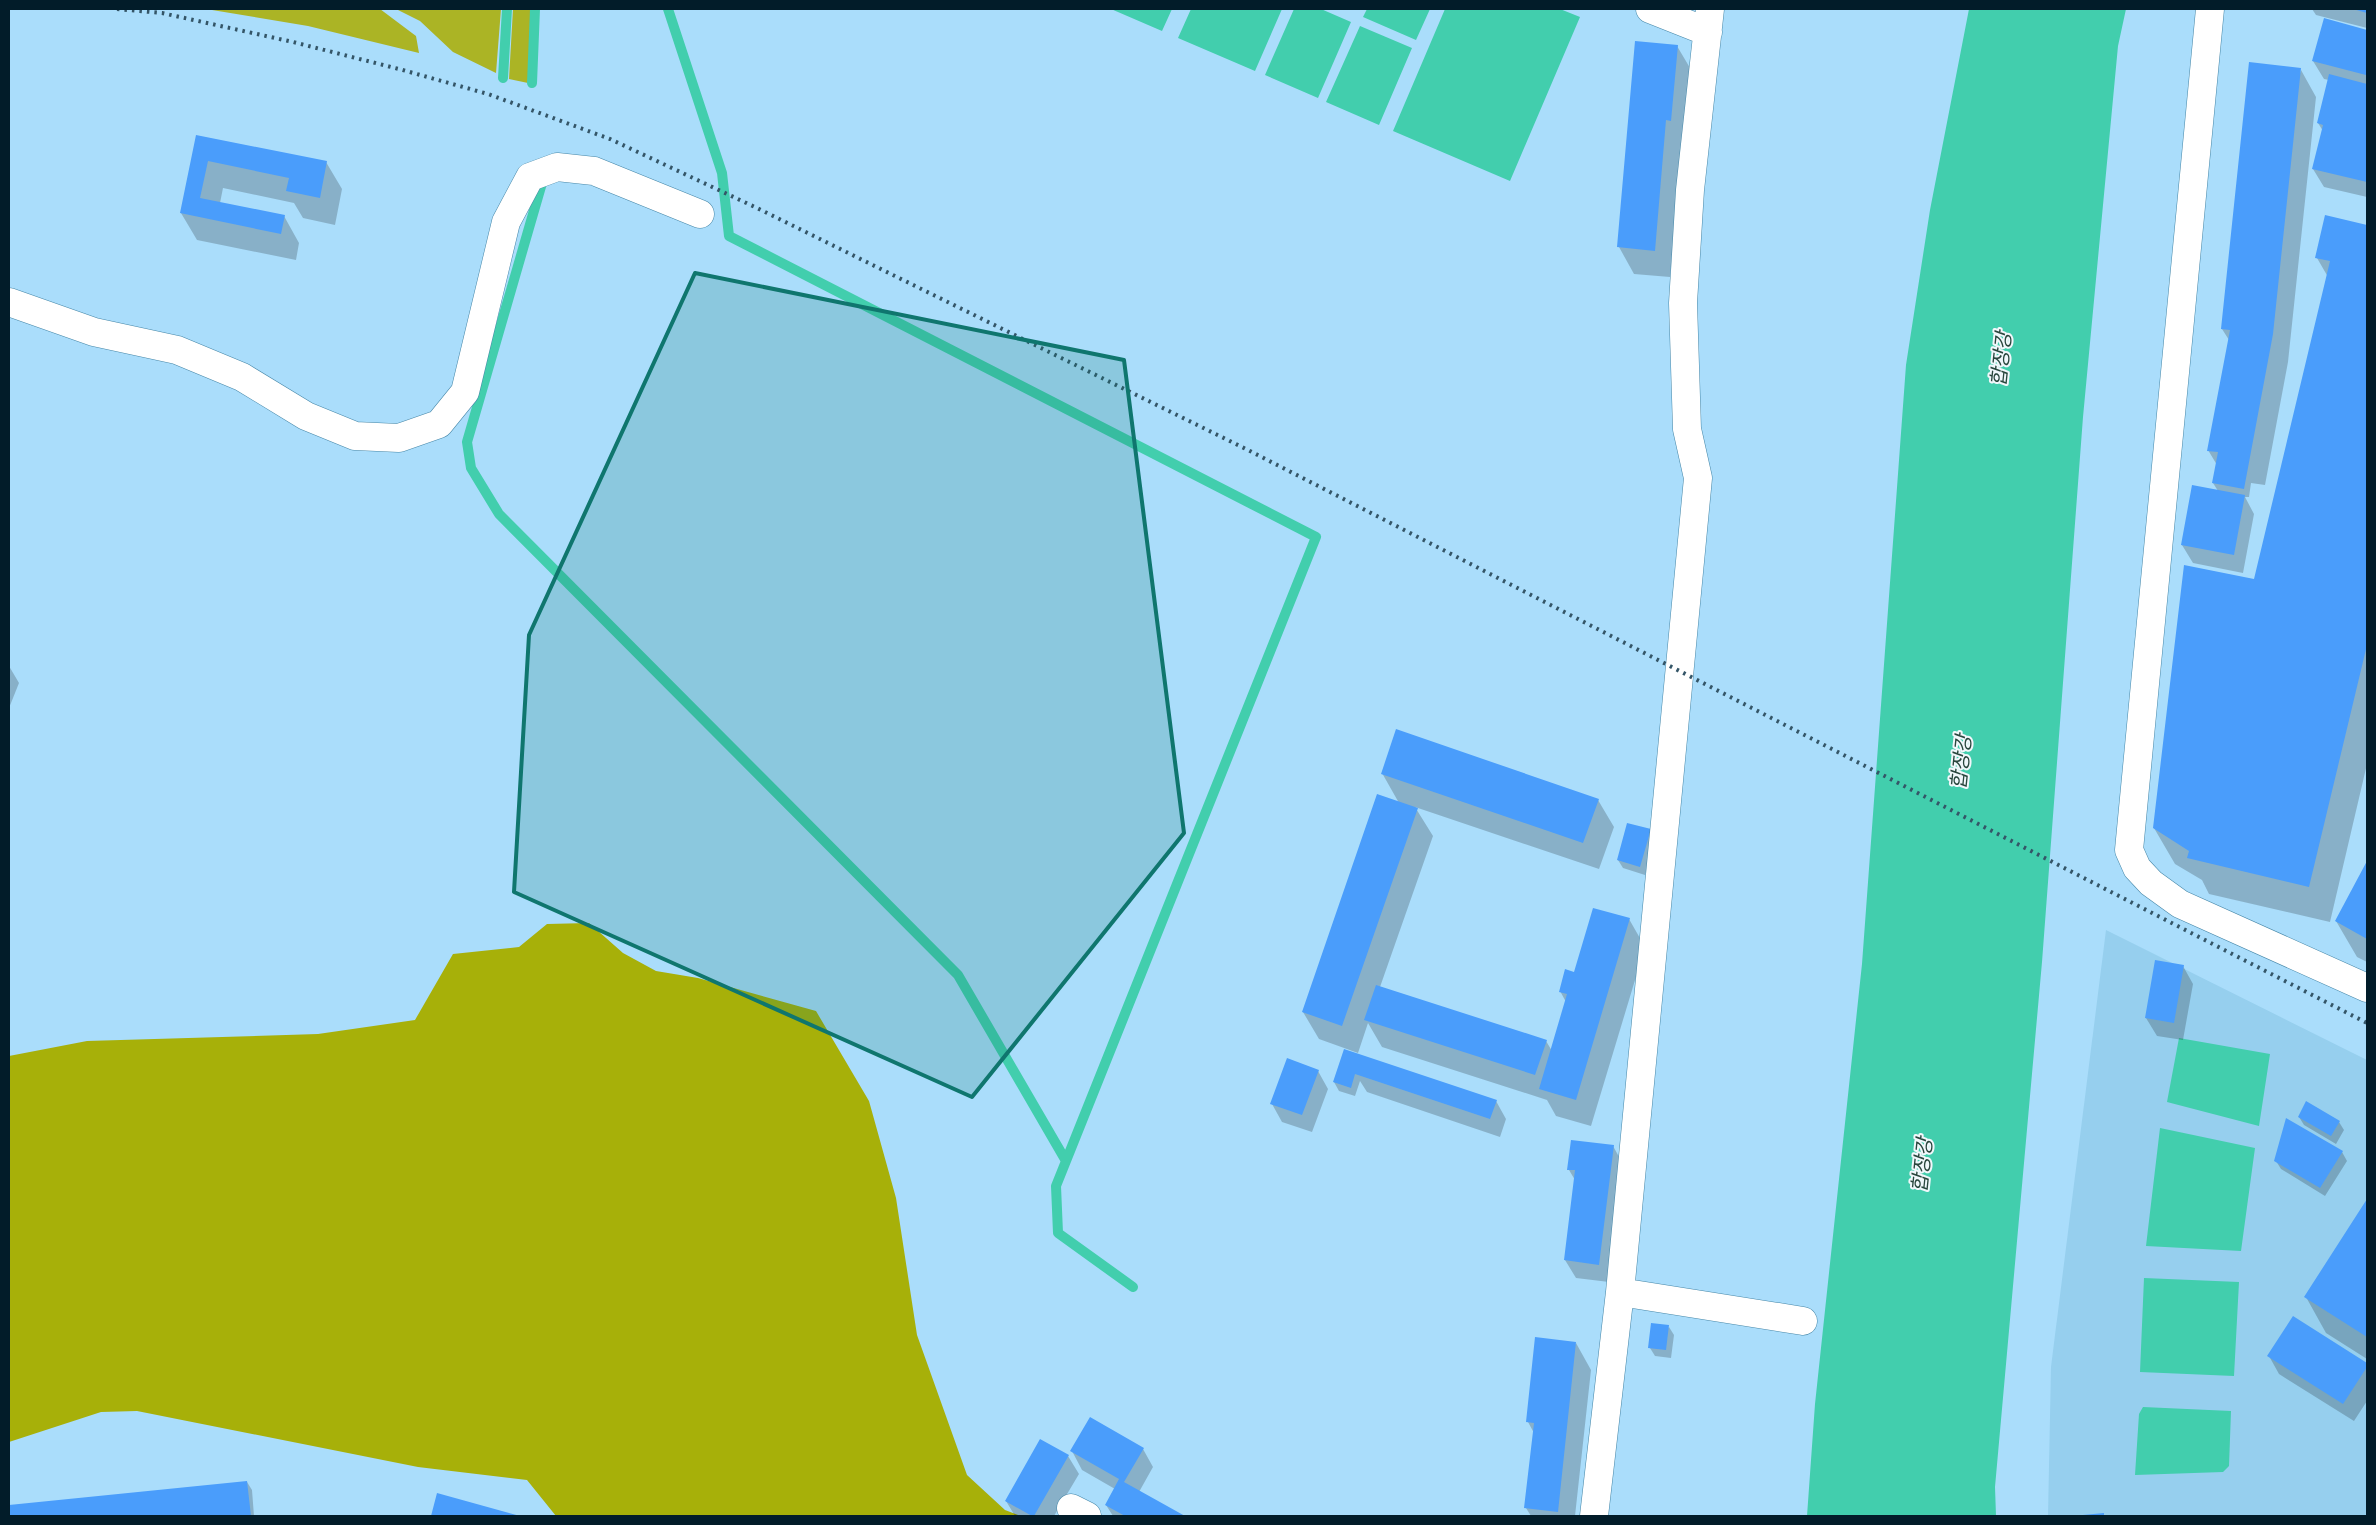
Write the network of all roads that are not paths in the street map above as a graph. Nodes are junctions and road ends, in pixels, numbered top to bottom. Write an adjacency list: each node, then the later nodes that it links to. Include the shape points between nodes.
1 (1650, 9): 3 (street)
2 (2210, 9): 6 (street, via 2129,850 2137,868 2151,883 2180,904)
3 (1709, 20): 7 (street, via 1690,190 1683,303 1687,429 1698,478)
4 (700, 214): 5 (street, via 594,171 557,167 530,177 506,222 465,392 439,424 399,438 355,436 306,416 242,377 177,350 94,332)
5 (9, 302)
6 (2367, 988)
7 (1620, 1292): 8 (street); 9 (street)
8 (1803, 1321)
9 (1594, 1516)

